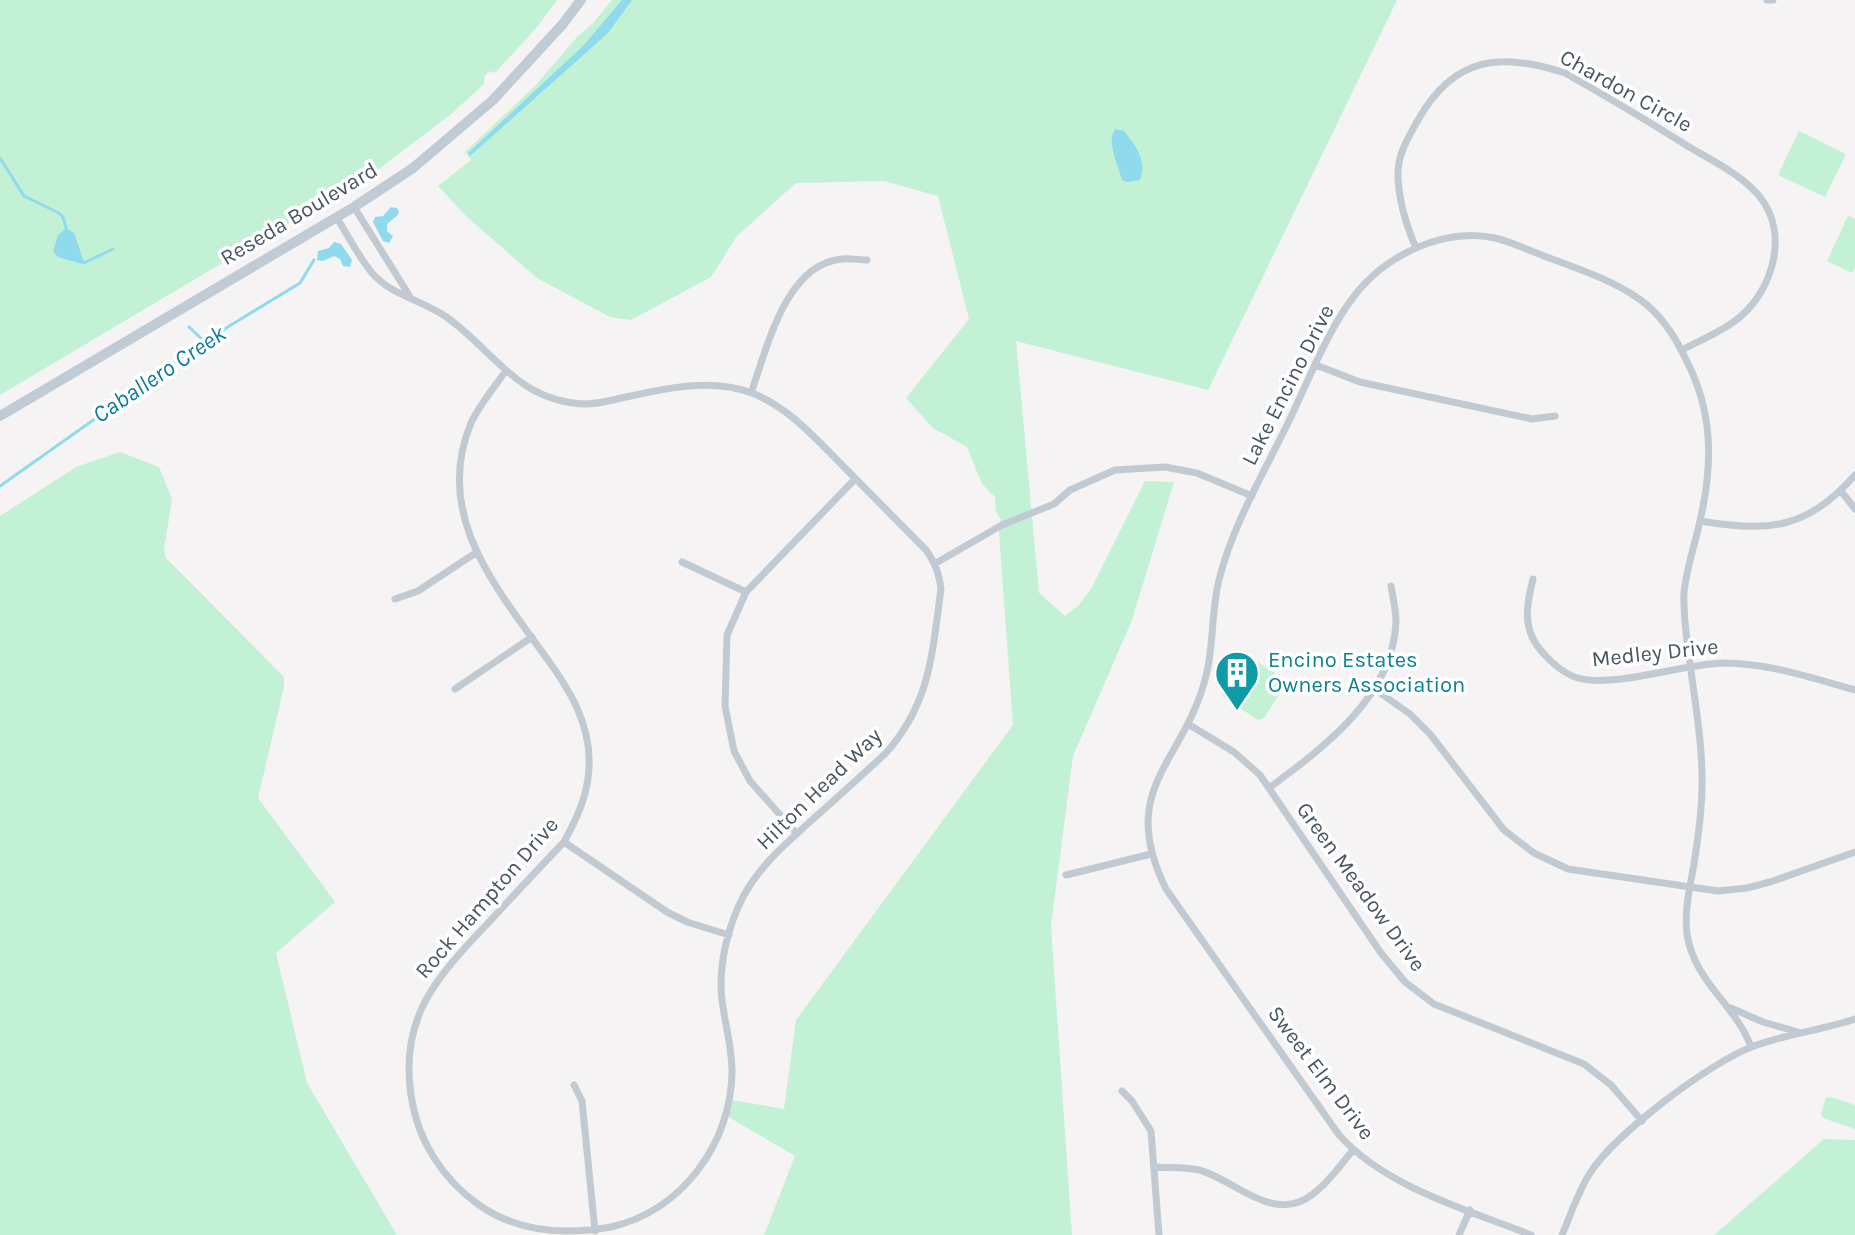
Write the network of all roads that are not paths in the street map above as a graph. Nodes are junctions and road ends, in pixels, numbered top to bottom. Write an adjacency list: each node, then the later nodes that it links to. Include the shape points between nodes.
1 (581, 0): 4 (main road, Reseda Boulevard, via 493,100 413,168)
2 (1767, 0): 3 (street)
3 (1773, 0)
4 (354, 207): 5 (main road, Reseda Boulevard); 8 (street)
5 (336, 217): 8 (street, via 372,273 391,290); 13 (main road, Reseda Boulevard)
6 (1416, 248): 9 (street, Lake Encino Drive, via 1472,236 1495,238 1549,258 1645,303); 9 (street, Chardon Circle, via 1403,216 1399,162 1431,97 1463,72 1497,60 1565,73 1732,171 1768,212 1775,251 1764,289 1739,318); 10 (street, Lake Encino Drive, via 1354,295)
7 (867, 260): 12 (street, via 840,258 802,279 778,316)
8 (411, 296): 11 (street, via 444,315)
9 (1682, 350): 20 (street, Lake Encino Drive, via 1701,391 1709,430 1709,474)
10 (1316, 365): 14 (street, via 1360,382 1532,419); 18 (street, Lake Encino Drive)
11 (505, 372): 12 (street, via 545,395 584,404 693,385); 21 (street, Rock Hampton Drive, via 471,424 458,477 465,526)
12 (751, 393): 16 (street, via 786,410)
13 (0, 416)
14 (1555, 416)
15 (1855, 475): 17 (street)
16 (855, 479): 23 (street); 26 (street)
17 (1841, 491): 19 (street); 20 (street, via 1776,527)
18 (1252, 496): 23 (street, via 1197,473 1165,467 1101,474 1054,504 1002,525); 33 (street, Lake Encino Drive, via 1224,560 1205,681)
19 (1855, 509)
20 (1700, 521): 29 (street, Lake Encino Drive, via 1684,591)
21 (477, 552): 27 (street, via 418,591); 28 (street, Rock Hampton Drive)
22 (682, 562): 26 (street)
23 (936, 563): 35 (street, Hilton Head Way, via 941,589 929,668 915,712 885,754)
24 (1533, 579): 29 (street, Medley Drive, via 1526,615 1532,637 1561,671 1594,680)
25 (1391, 586): 30 (street, via 1394,636)
26 (746, 592): 35 (street, via 727,635 728,730 750,781)
27 (395, 599)
28 (532, 637): 31 (street); 36 (street, Rock Hampton Drive, via 575,701 588,741 587,787)
29 (1691, 666): 32 (street, Medley Drive, via 1751,664); 40 (street, Lake Encino Drive, via 1702,780)
30 (1373, 688): 34 (street, via 1337,735); 40 (street, via 1420,724 1504,830 1534,853 1568,869)
31 (455, 689)
32 (1855, 690)
33 (1188, 724): 34 (street, Green Meadow Drive, via 1234,752); 38 (street, Lake Encino Drive, via 1152,796)
34 (1269, 788): 48 (street, Green Meadow Drive, via 1405,982 1434,1004 1584,1064)
35 (797, 834): 41 (street, Hilton Head Way, via 754,879)
36 (564, 842): 41 (street, via 667,912); 52 (street, Rock Hampton Drive, via 434,983 413,1033 409,1073 424,1140 437,1164 465,1194 522,1226)
37 (1855, 852): 40 (street, via 1747,888)
38 (1151, 854): 39 (street); 49 (street, Sweet Elm Drive, via 1166,889)
39 (1066, 875)
40 (1690, 887): 42 (street, Lake Encino Drive, via 1690,947 1703,978)
41 (729, 935): 52 (street, Hilton Head Way, via 721,985 732,1073 713,1149 666,1203)
42 (1723, 1003): 44 (street, Lake Encino Drive); 45 (street, Lake Encino Drive, via 1742,1025)
43 (1855, 1019): 44 (street)
44 (1800, 1032): 45 (street)
45 (1751, 1047): 48 (street, via 1691,1082)
46 (574, 1085): 52 (street, via 582,1101)
47 (1122, 1091): 50 (street, via 1151,1131)
48 (1642, 1121): 56 (street, via 1591,1172)
49 (1353, 1150): 50 (street, via 1311,1195 1282,1205 1196,1169); 51 (street, Sweet Elm Drive, via 1380,1170)
50 (1155, 1167): 53 (street)
51 (1470, 1210): 54 (street); 55 (street, Sweet Elm Drive)
52 (595, 1231)
53 (1159, 1235)
54 (1459, 1235)
55 (1531, 1235)
56 (1562, 1235)

